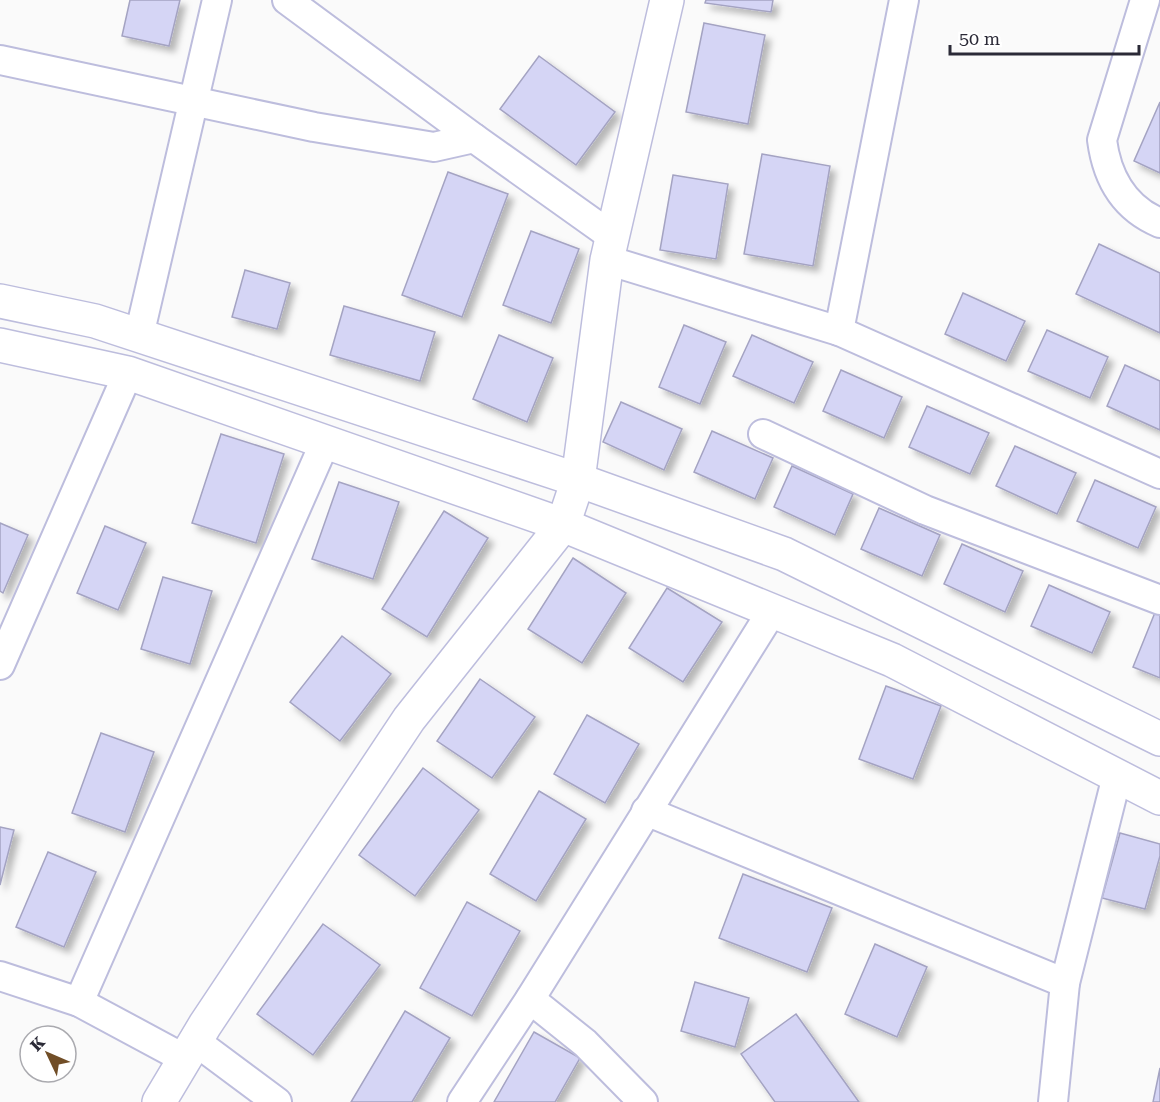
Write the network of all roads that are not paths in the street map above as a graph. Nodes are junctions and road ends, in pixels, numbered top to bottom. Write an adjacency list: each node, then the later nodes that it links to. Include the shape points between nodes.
1 (217, 0): 7 (street)
2 (287, 0): 8 (street)
3 (667, 0): 10 (street)
4 (904, 0): 12 (street)
5 (1144, 0): 9 (street, via 1102,140 1104,159 1119,192 1138,212)
6 (0, 60): 7 (street)
7 (193, 101): 8 (street, via 434,147); 13 (street)
8 (474, 138): 10 (street)
9 (1160, 223)
10 (610, 249): 12 (street); 19 (street)
11 (0, 301): 13 (street, via 95,321)
12 (839, 331): 18 (street)
13 (139, 336): 15 (street); 19 (street)
14 (0, 345): 15 (street)
15 (128, 373): 17 (street); 23 (street)
16 (763, 434): 21 (street, via 925,510)
17 (326, 442): 20 (street); 31 (street)
18 (1160, 474)
19 (578, 480): 20 (street); 24 (street, via 784,554)
20 (563, 525): 22 (street); 32 (street, via 409,719)
21 (1160, 600)
22 (772, 610): 25 (street, via 892,660); 27 (street)
23 (0, 665)
24 (1160, 739)
25 (1117, 776): 26 (street); 29 (street)
26 (1160, 798)
27 (646, 811): 29 (street); 30 (street)
28 (0, 976): 31 (street)
29 (1065, 983): 37 (street)
30 (530, 999): 35 (street); 36 (street, via 585,1042)
31 (79, 1002): 32 (street)
32 (190, 1050): 33 (street); 34 (street)
33 (159, 1102)
34 (276, 1102)
35 (462, 1102)
36 (643, 1102)
37 (1053, 1102)

